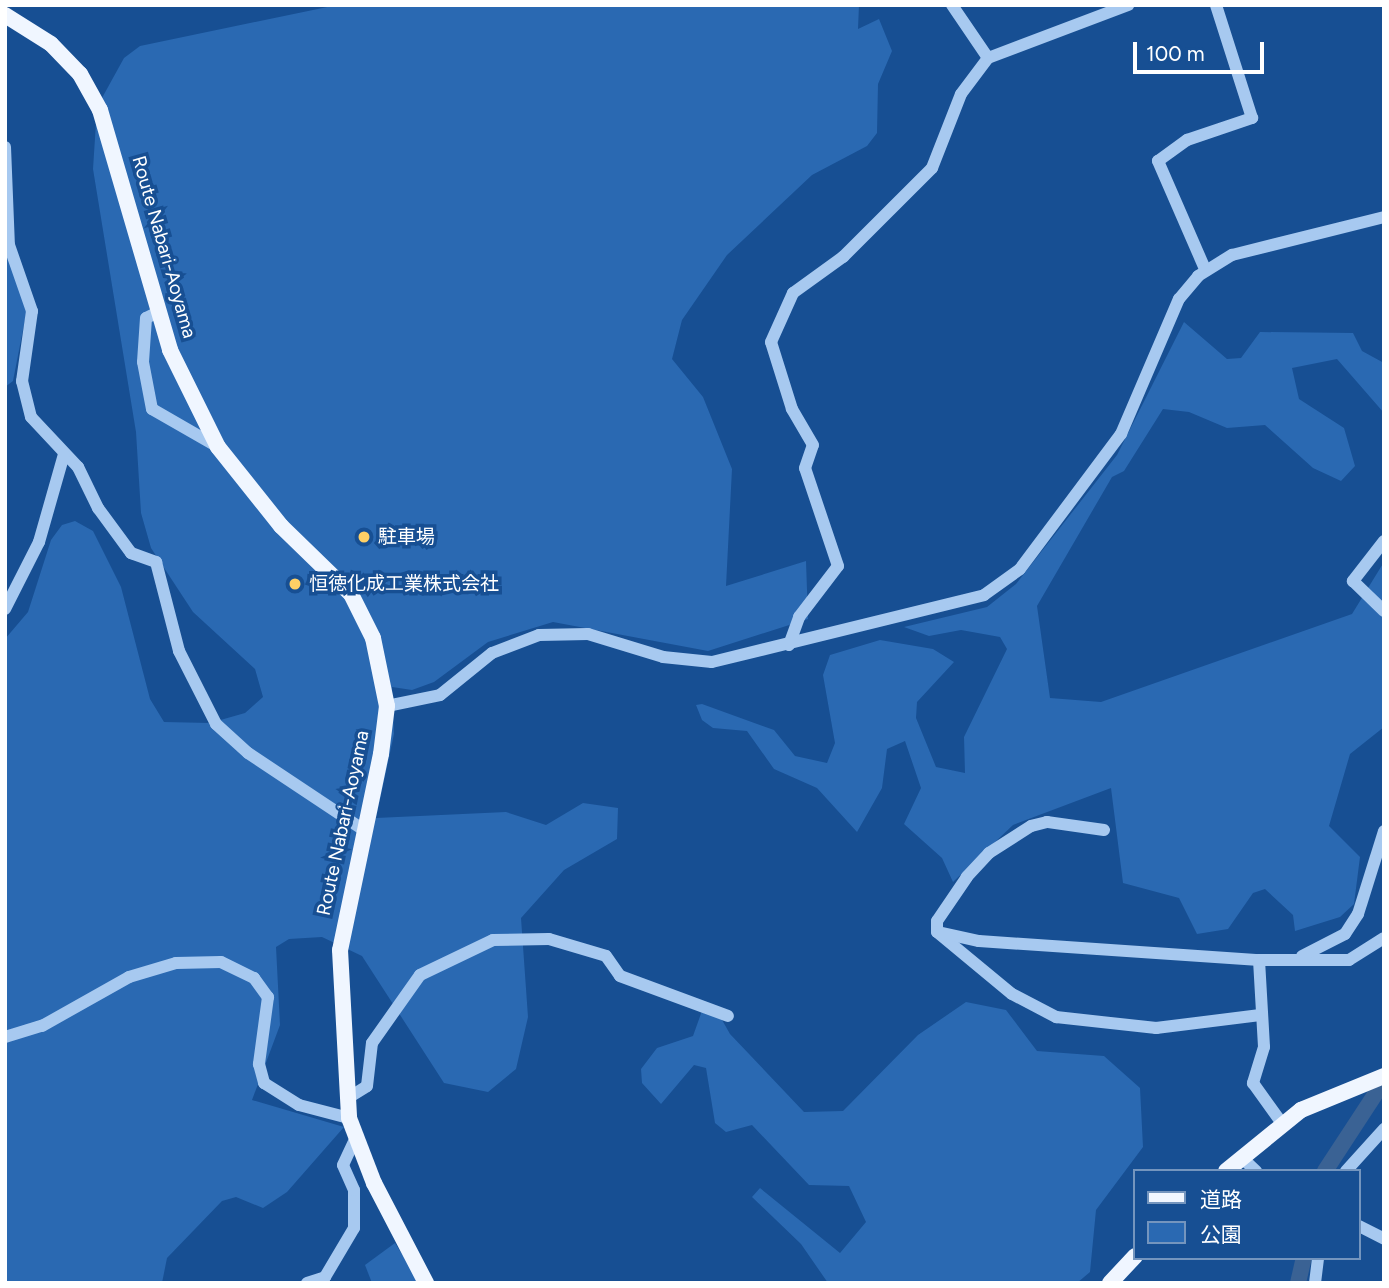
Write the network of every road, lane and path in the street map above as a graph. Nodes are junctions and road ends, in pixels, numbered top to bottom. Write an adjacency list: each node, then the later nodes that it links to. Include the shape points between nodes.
1 (1128, 5): 5 (street)
2 (1216, 5): 8 (street, via 1252,118 1187,140 1158,161)
3 (952, 6): 5 (street)
4 (5, 15): 9 (main road, Route Nabari-Aoyama, via 51,44 80,74 100,110)
5 (988, 58): 15 (street, via 961,94 932,168 843,257 793,293 771,342 792,408 813,445 805,468 838,566 799,617)
6 (5, 147): 11 (street, via 9,245 32,311 23,359 24,397 41,433)
7 (1384, 217): 8 (street, via 1232,255)
8 (1205, 270): 15 (street, via 1179,299 1151,377 1121,434 1013,575 966,602)
9 (158, 312): 10 (main road, Route Nabari-Aoyama); 10 (street, via 146,318 143,362 152,409)
10 (218, 447): 16 (main road, Route Nabari-Aoyama, via 281,526 351,594 373,638)
11 (64, 454): 13 (street, via 39,542); 17 (street, via 131,553 156,562 179,651 216,724 248,754)
12 (1384, 541): 14 (street, via 1353,581)
13 (5, 609)
14 (1384, 611)
15 (789, 645): 16 (street, via 690,662 588,634 547,633 492,653 440,695)
16 (387, 706): 17 (main road, Route Nabari-Aoyama)
17 (364, 830): 28 (main road, Route Nabari-Aoyama, via 340,950)
18 (1104, 830): 20 (street, via 1047,821 1031,826 989,853 967,877 937,921)
19 (1384, 831): 22 (street, via 1358,914 1345,934)
20 (937, 932): 23 (street, via 979,941); 24 (street, via 1012,994 1056,1017 1156,1028)
21 (1384, 938): 22 (street, via 1349,960)
22 (1299, 958): 23 (street)
23 (1259, 960): 24 (street)
24 (1260, 1015): 30 (street, via 1264,1047 1253,1083)
25 (728, 1016): 28 (street, via 621,976 606,956 550,939 493,940 420,975 372,1043 367,1086)
26 (5, 1037): 29 (street, via 42,1026 129,977 176,963 221,962 254,978 268,997 259,1064 264,1083 299,1105)
27 (1380, 1077): 30 (main road)
28 (348, 1098): 29 (main road, Route Nabari-Aoyama)
29 (349, 1118): 32 (main road, Route Nabari-Aoyama)
30 (1281, 1122): 33 (main road)
31 (1384, 1129): 36 (street)
32 (354, 1141): 41 (street, via 343,1165 354,1190 354,1228 325,1277); 42 (main road, Route Nabari-Aoyama)
33 (1241, 1157): 34 (main road); 35 (street)
34 (1228, 1169)
35 (1254, 1169)
36 (1348, 1169)
37 (1361, 1227): 38 (street)
38 (1384, 1239)
39 (1134, 1257): 43 (main road)
40 (1318, 1260): 44 (street)
41 (307, 1283)
42 (426, 1283)
43 (1110, 1283)
44 (1315, 1283)

